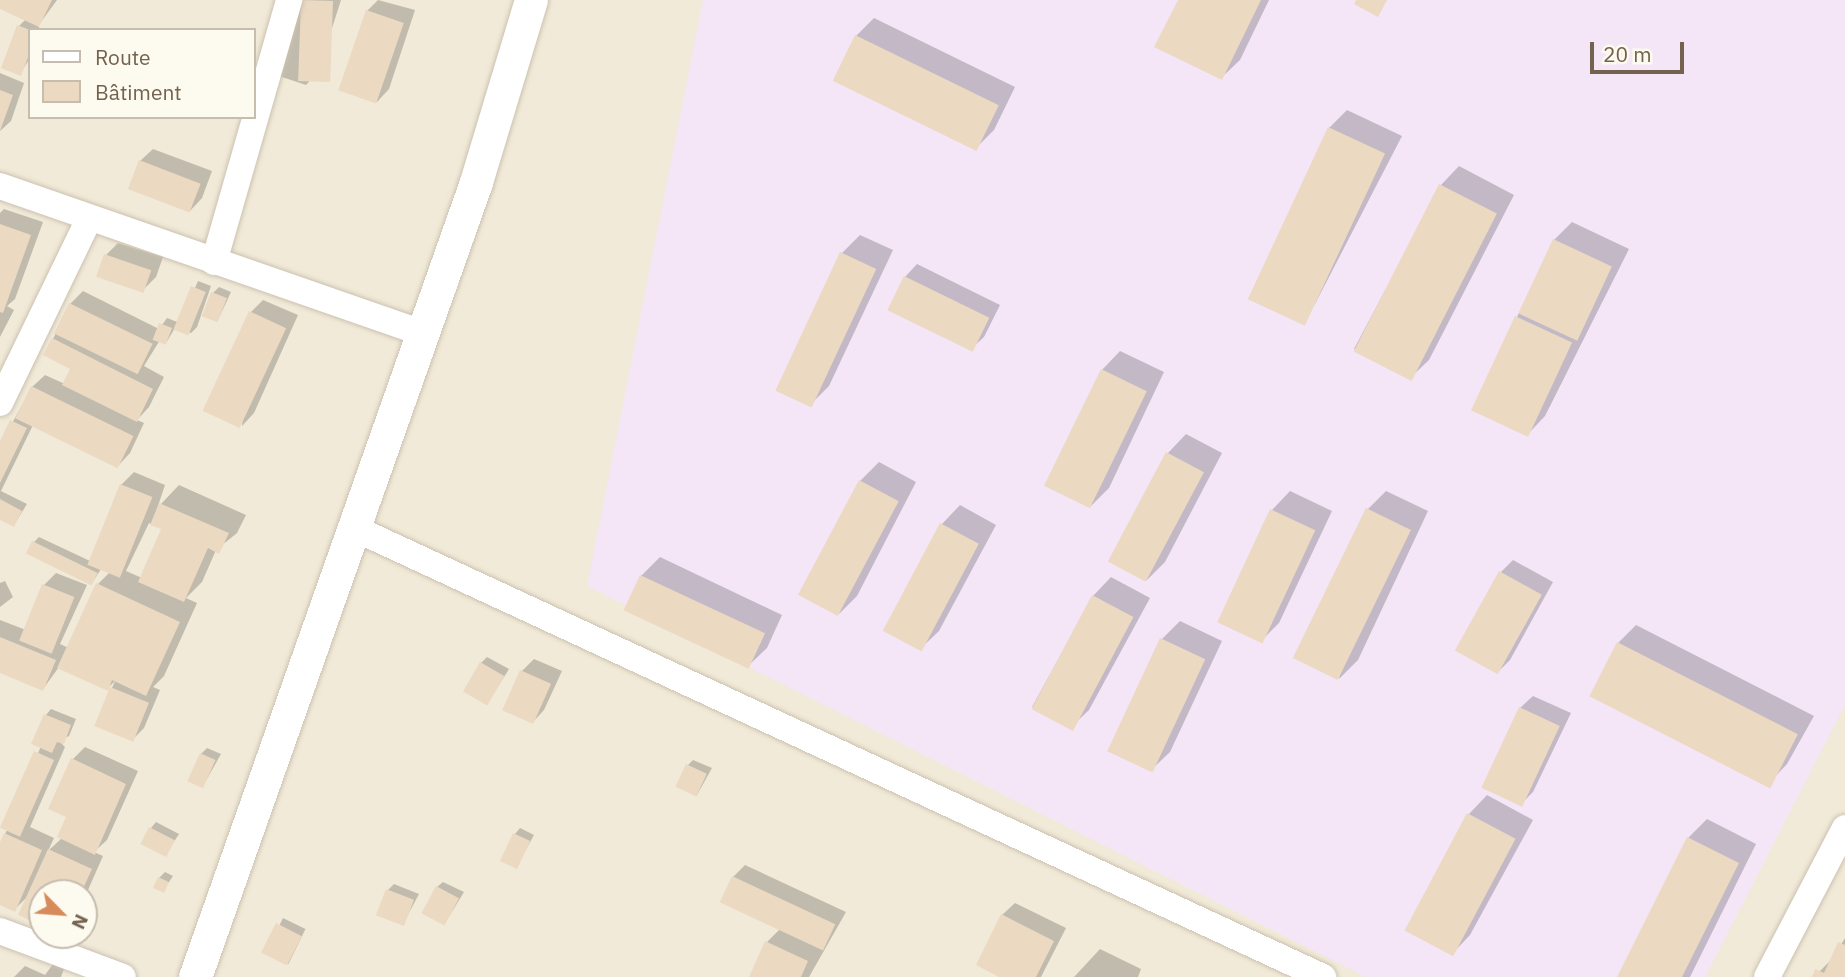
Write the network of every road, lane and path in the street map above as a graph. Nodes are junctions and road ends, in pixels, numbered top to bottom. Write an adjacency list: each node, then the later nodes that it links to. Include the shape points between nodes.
1 (289, 0): 3 (street)
2 (531, 0): 8 (street, via 476,182)
3 (256, 115)
4 (255, 119): 7 (street)
5 (0, 186): 6 (street)
6 (89, 219): 7 (street); 9 (street)
7 (214, 262): 8 (street)
8 (420, 332): 10 (street)
9 (0, 403)
10 (356, 529): 14 (street); 15 (street)
11 (1845, 828): 16 (street)
12 (0, 931): 13 (street)
13 (123, 977)
14 (195, 977)
15 (1323, 977)
16 (1767, 977)

